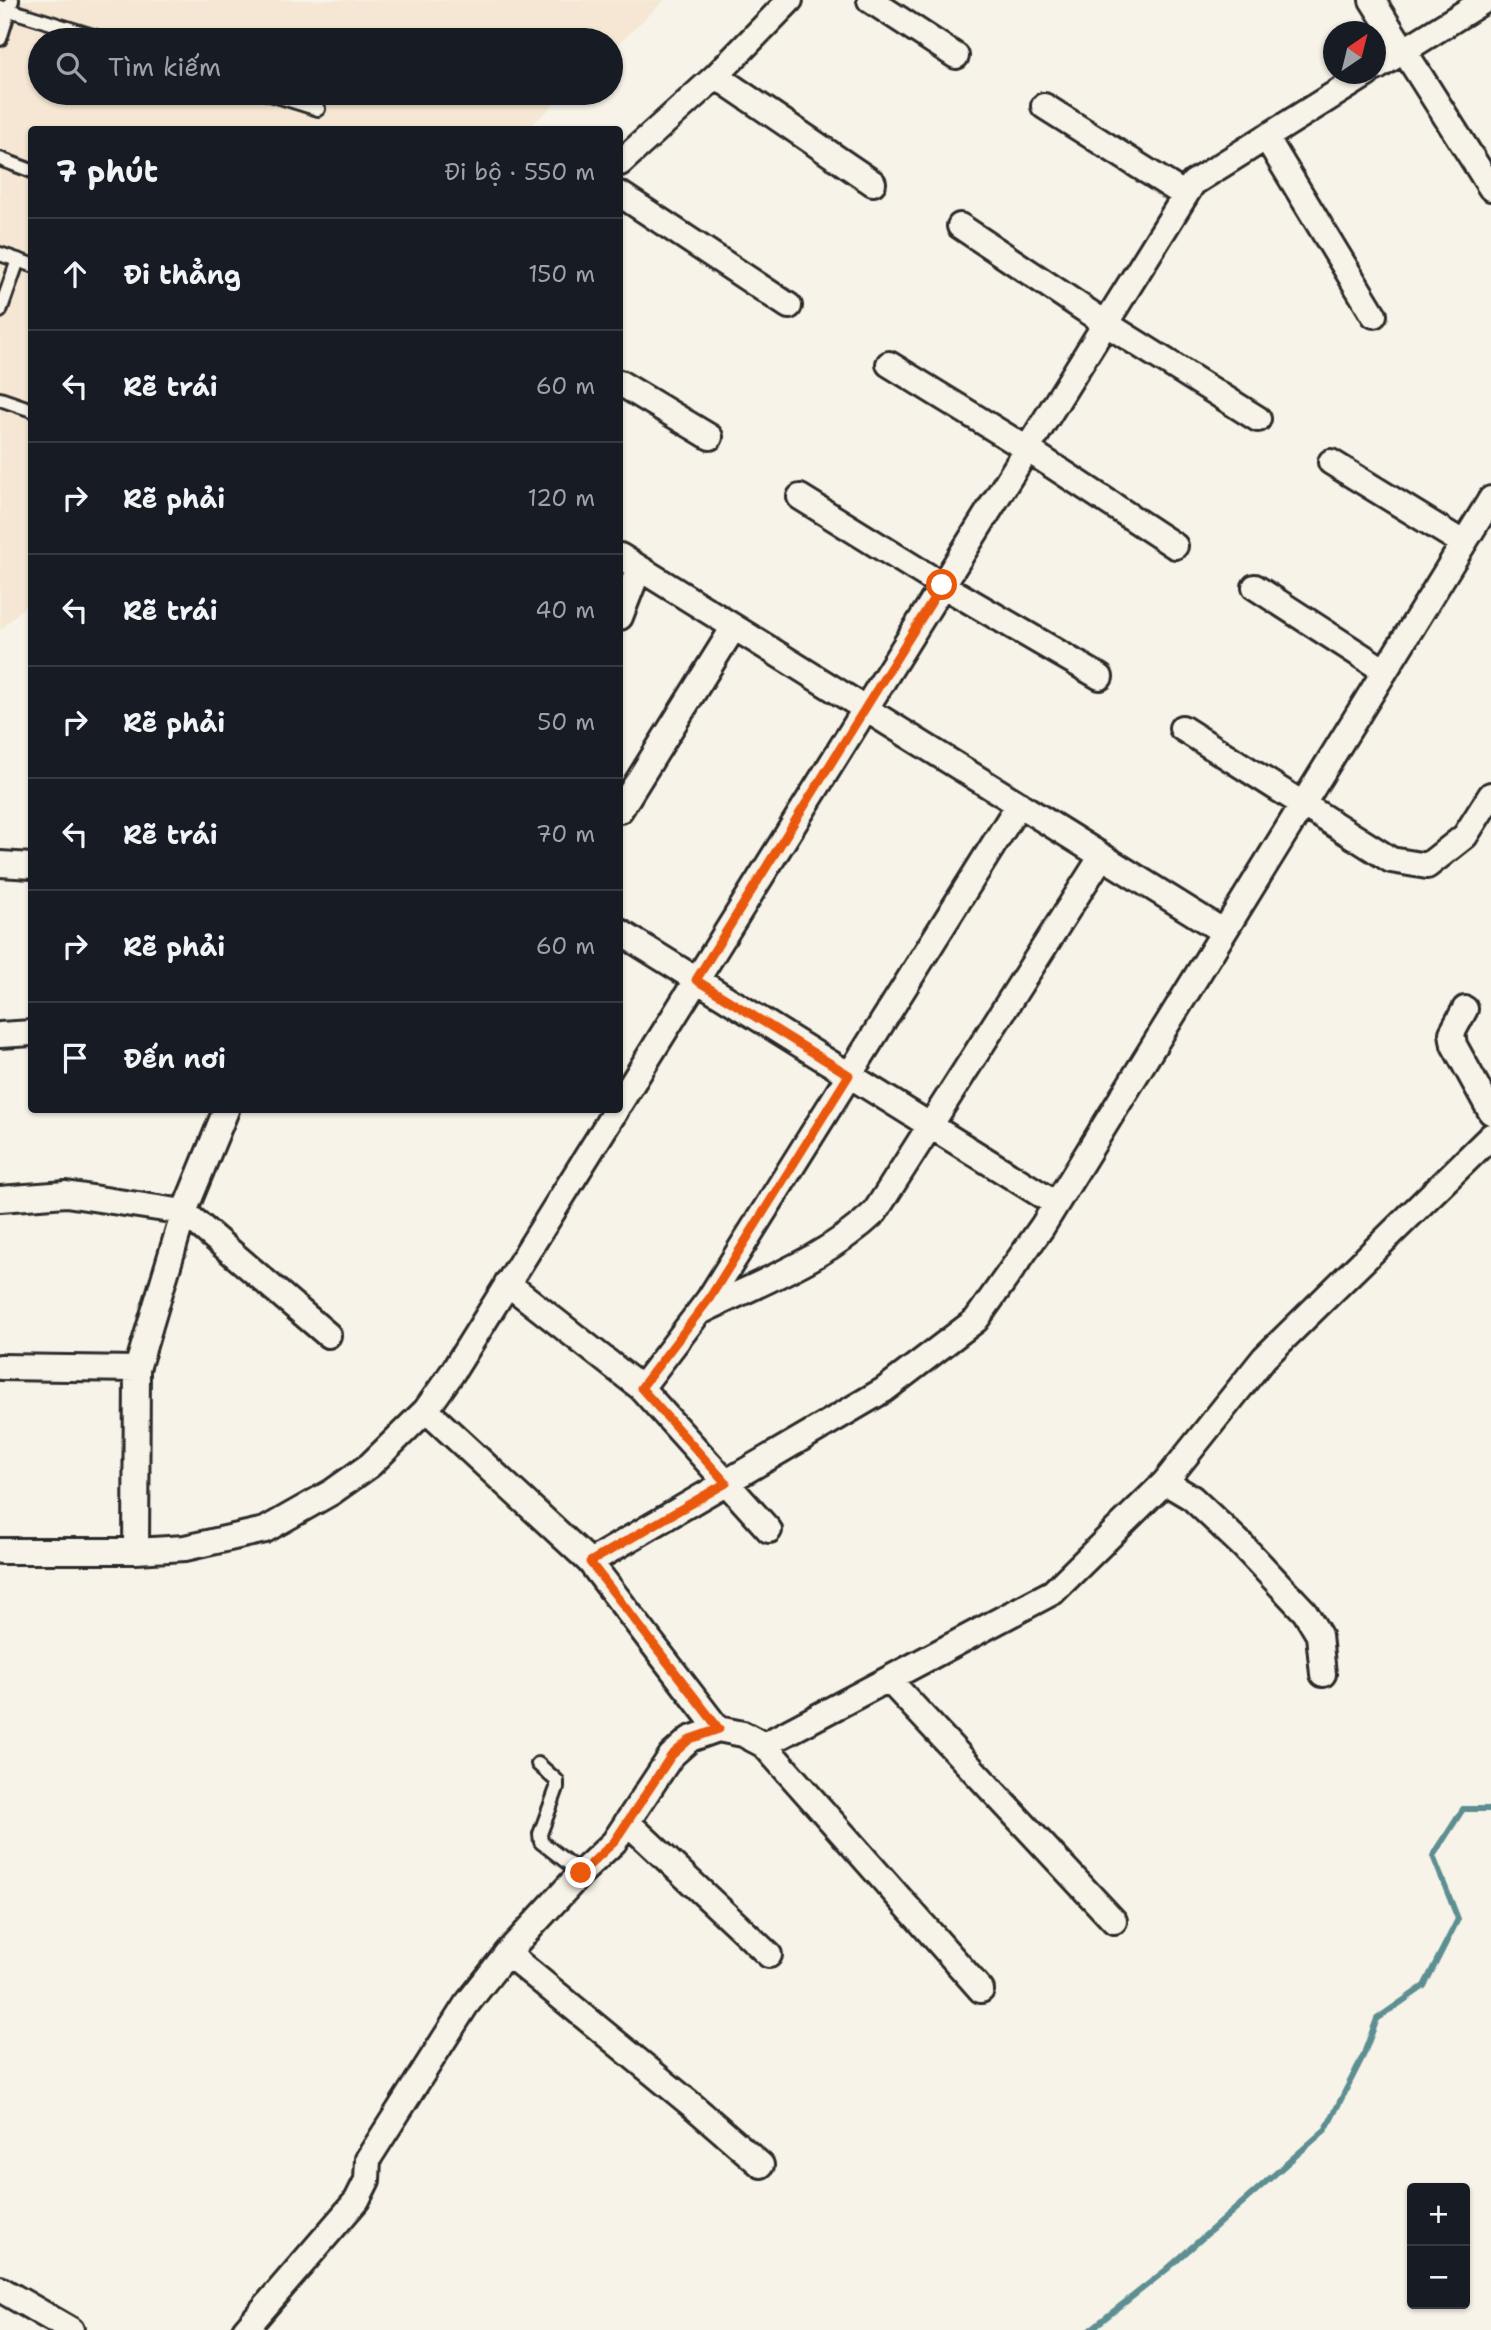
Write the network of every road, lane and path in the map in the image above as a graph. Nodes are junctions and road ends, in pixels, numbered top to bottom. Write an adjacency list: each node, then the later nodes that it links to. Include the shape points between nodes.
1 (790, 0): 11 (street)
2 (870, 0): 9 (street)
3 (1372, 0): 8 (street)
4 (1485, 0): 8 (street)
5 (7, 6): 6 (lane); 7 (lane)
6 (71, 28)
7 (0, 39)
8 (1404, 51): 10 (street); 21 (street)
9 (956, 56)
10 (1386, 62)
11 (716, 76): 18 (street); 20 (street)
12 (1351, 84): 16 (street)
13 (305, 105): 15 (lane)
14 (1044, 106): 22 (street)
15 (318, 109)
16 (1266, 137): 22 (street, via 1192,183); 30 (street)
17 (0, 159): 19 (lane)
18 (623, 160)
19 (28, 170)
20 (873, 183)
21 (1491, 188)
22 (1185, 195): 31 (street)
23 (623, 196): 28 (street)
24 (960, 226): 31 (street)
25 (0, 254): 26 (lane)
26 (18, 260): 27 (lane); 29 (lane)
27 (28, 264)
28 (789, 306)
29 (0, 311)
30 (1374, 315)
31 (1105, 323): 36 (street); 38 (street)
32 (889, 364): 38 (street)
33 (623, 385): 37 (street)
34 (0, 399): 35 (lane)
35 (28, 409)
36 (1258, 419)
37 (710, 438)
38 (1027, 449): 43 (street); 45 (street)
39 (1331, 463): 42 (street)
40 (800, 497): 45 (street)
41 (1491, 499): 42 (street)
42 (1463, 544): 49 (street)
43 (1175, 546)
44 (629, 562): 47 (street); 48 (street)
45 (942, 585): 50 (street); 51 (street)
46 (1255, 587): 49 (street)
47 (623, 599)
48 (734, 627): 51 (street); 56 (street)
49 (1385, 671): 54 (street)
50 (1100, 677)
51 (865, 708): 55 (street); 62 (street)
52 (1182, 728): 54 (street)
53 (1491, 795): 54 (street, via 1465,836 1427,866 1391,860)
54 (1303, 803): 60 (street)
55 (1019, 804): 57 (street); 66 (street)
56 (623, 805)
57 (1102, 856): 60 (street); 71 (street)
58 (0, 863): 59 (street)
59 (28, 866)
60 (1224, 932): 74 (street)
61 (623, 934): 62 (street)
62 (696, 980): 66 (street); 67 (street)
63 (1465, 1009): 68 (street, via 1452,1033 1454,1045)
64 (28, 1033): 65 (street)
65 (0, 1035)
66 (849, 1075): 71 (street); 77 (street)
67 (623, 1098)
68 (1491, 1112)
69 (225, 1113): 75 (street)
70 (613, 1113): 76 (street)
71 (930, 1126): 74 (street); 77 (street, via 875,1212 853,1233)
72 (1491, 1136): 83 (street, via 1264,1358)
73 (0, 1199): 75 (street, via 66,1194)
74 (1056, 1204): 84 (street, via 976,1320 884,1390)
75 (184, 1212): 78 (street); 80 (street)
76 (508, 1283): 81 (street); 82 (street)
77 (699, 1312): 81 (street)
78 (328, 1335)
79 (0, 1367): 80 (street)
80 (137, 1369): 86 (street)
81 (641, 1388): 84 (street)
82 (426, 1410): 86 (street, via 370,1465 265,1530 184,1548); 88 (street)
83 (1165, 1482): 89 (street, via 1192,1498 1305,1612 1319,1635); 90 (street, via 1053,1592)
84 (726, 1483): 85 (street); 88 (street)
85 (769, 1530)
86 (136, 1550): 87 (street)
87 (0, 1551)
88 (590, 1562): 91 (street)
89 (1323, 1674)
90 (889, 1680): 92 (street); 96 (street)
91 (719, 1729): 92 (street); 94 (street, via 690,1739 671,1756)
92 (764, 1745): 99 (street)
93 (538, 1764): 95 (lane, via 557,1781 541,1842)
94 (627, 1822): 95 (street, via 614,1842); 98 (street)
95 (581, 1873): 97 (street)
96 (1114, 1921)
97 (507, 1953): 100 (street); 103 (street, via 467,2006 368,2159 367,2180 357,2200)
98 (769, 1955)
99 (981, 1990)
100 (761, 2165)
101 (0, 2289): 102 (street)
102 (71, 2330)
103 (245, 2330)

